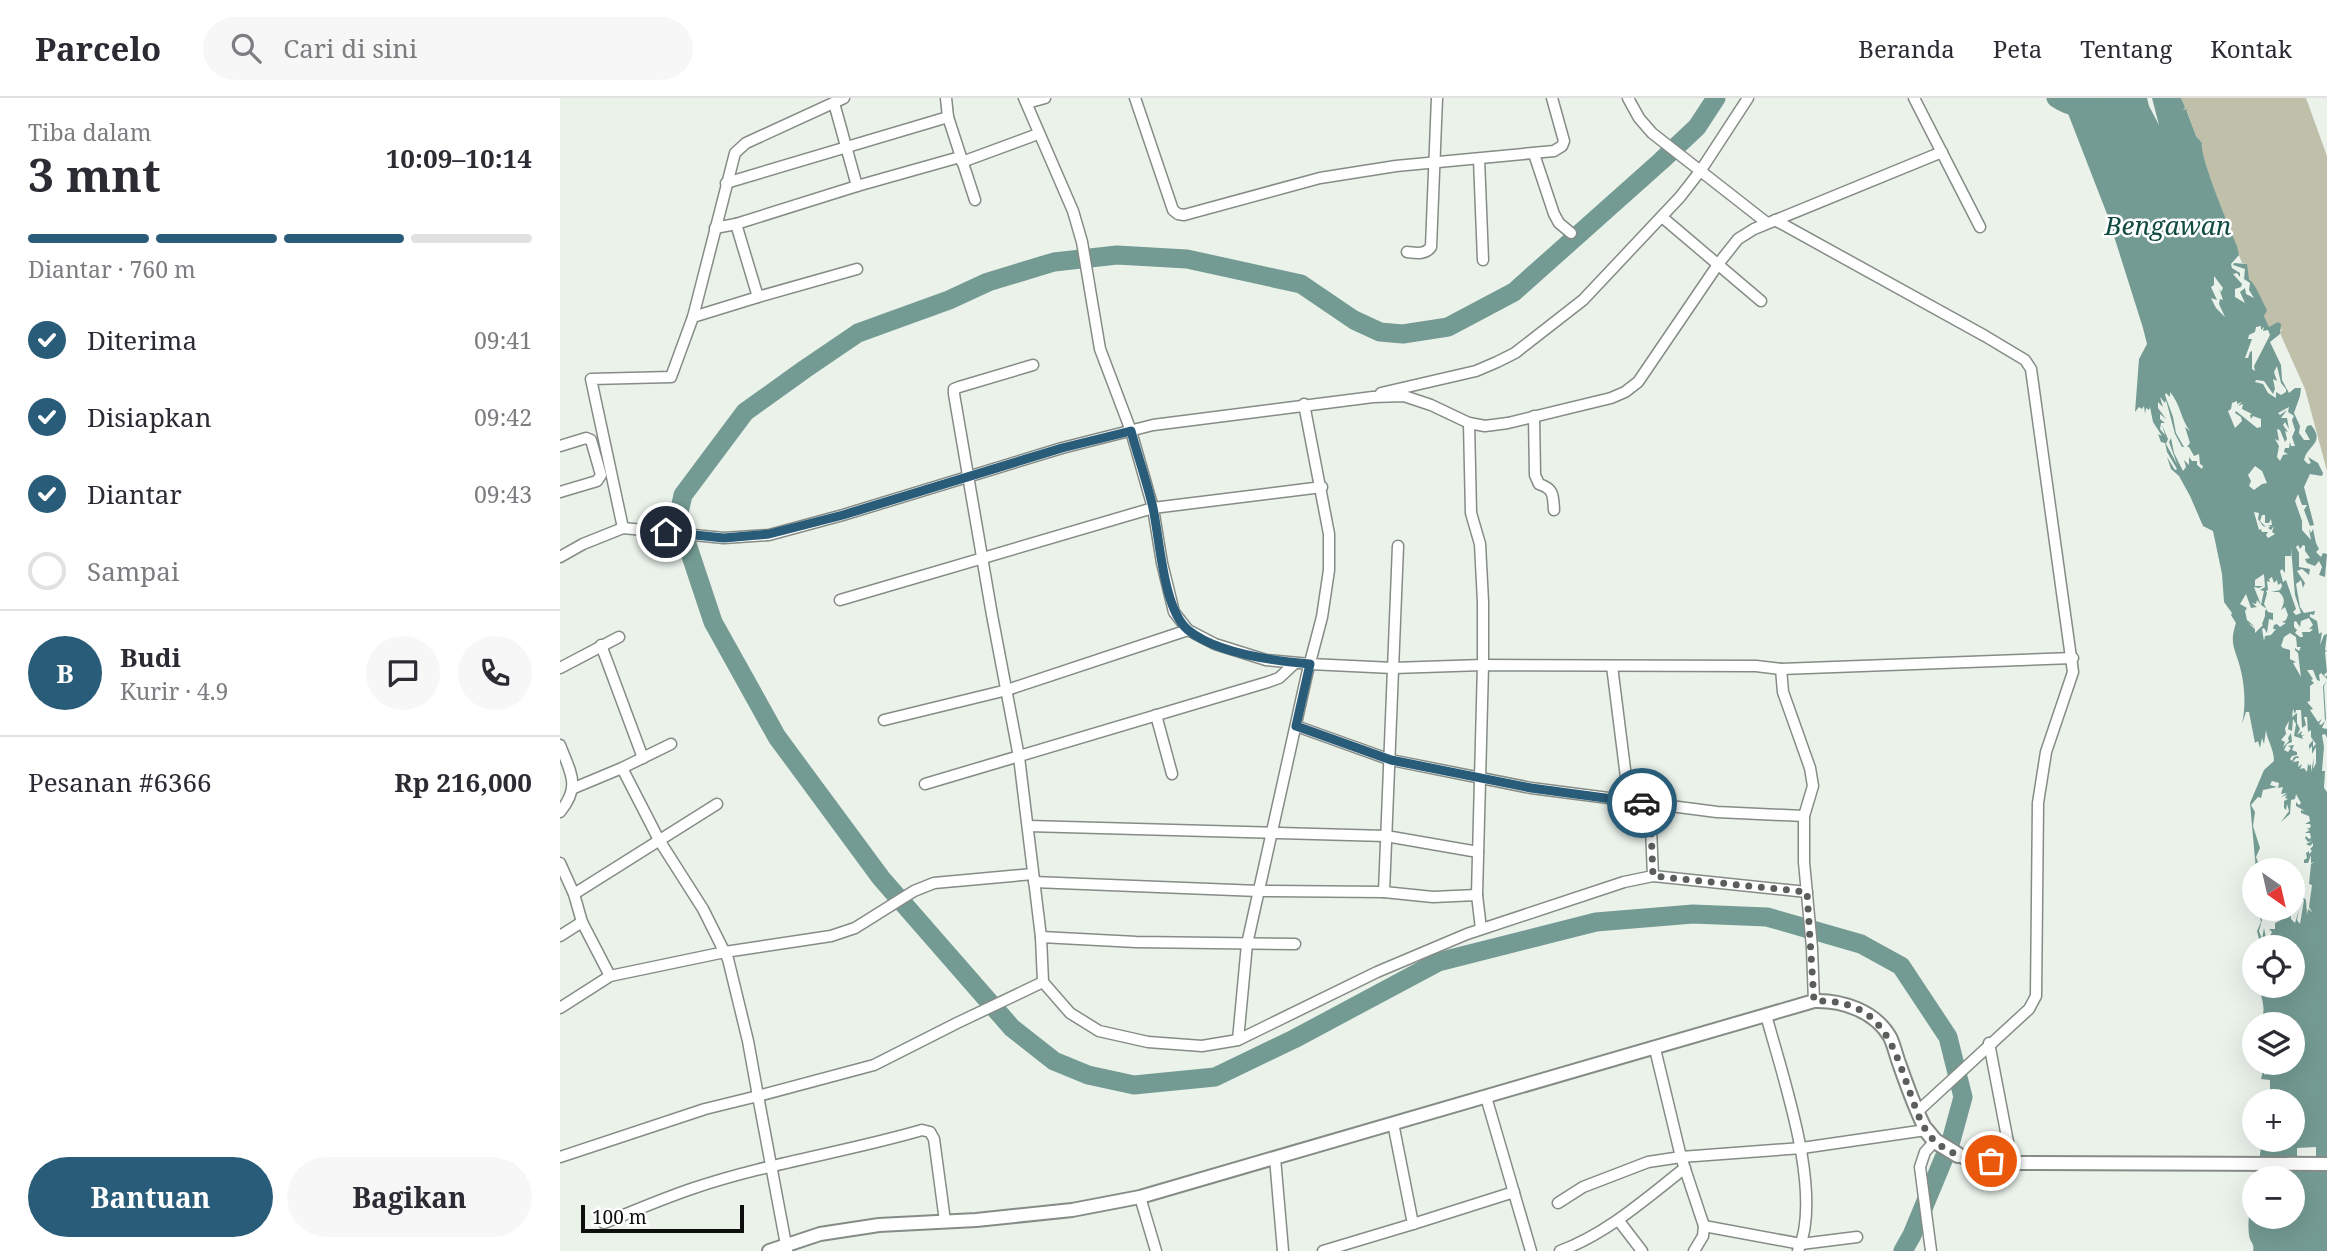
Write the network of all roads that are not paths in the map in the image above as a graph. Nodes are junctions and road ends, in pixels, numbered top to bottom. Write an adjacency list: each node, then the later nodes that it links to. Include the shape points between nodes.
1 (946, 98): 11 (street)
2 (1045, 98): 10 (street)
3 (1135, 98): 18 (street, via 1178,214 1320,178)
4 (1437, 98): 18 (street)
5 (1552, 98): 15 (street, via 1564,141 1558,149)
6 (1628, 98): 19 (street, via 1652,133)
7 (1748, 98): 19 (street)
8 (1914, 98): 14 (street)
9 (839, 100): 13 (street); 20 (street, via 746,143 735,153)
10 (1026, 101): 12 (street)
11 (948, 117): 13 (street); 17 (street)
12 (1038, 134): 17 (street); 41 (street, via 1073,211 1100,349)
13 (846, 147): 20 (street); 21 (street)
14 (1941, 152): 24 (street); 26 (street)
15 (1534, 154): 16 (street); 28 (street, via 1554,215)
16 (1479, 159): 18 (street); 30 (street)
17 (961, 160): 21 (street); 22 (street)
18 (1434, 163): 29 (street, via 1431,247 1427,252)
19 (1701, 170): 23 (street); 24 (street)
20 (726, 183): 27 (street)
21 (857, 186): 25 (street)
22 (975, 200)
23 (1662, 217): 31 (street); 37 (street, via 1583,300 1515,353 1476,371)
24 (1771, 222): 31 (street, via 1738,239); 56 (street, via 2029,363)
25 (736, 224): 27 (street); 33 (street)
26 (1980, 227)
27 (715, 228): 35 (street)
28 (1571, 233)
29 (1407, 252)
30 (1483, 260)
31 (1719, 263): 34 (street); 39 (street, via 1639,382 1611,398)
32 (857, 269): 33 (street)
33 (758, 297): 35 (street)
34 (1761, 301)
35 (693, 317): 48 (street, via 671,377 591,379)
36 (1033, 365): 43 (street, via 954,389)
37 (1373, 397): 38 (street); 40 (street, via 1404,397)
38 (1304, 404): 41 (street, via 1178,420); 44 (street)
39 (1534, 416): 40 (street, via 1485,426); 47 (street, via 1535,475 1539,484 1553,492)
40 (1469, 423): 59 (street, via 1471,513 1480,544)
41 (1131, 431): 43 (street); 46 (street)
42 (560, 446): 45 (street, via 591,440 601,475 597,481)
43 (969, 475): 48 (street, via 769,534 713,537); 50 (street)
44 (1322, 487): 46 (street); 58 (street, via 1329,570)
45 (560, 492)
46 (1153, 508): 50 (street); 53 (street, via 1174,612)
47 (1554, 510)
48 (623, 528): 51 (street)
49 (1398, 546): 62 (street)
50 (982, 556): 52 (street); 64 (street)
51 (560, 557)
52 (840, 600)
53 (1188, 630): 57 (street, via 1253,656); 64 (street)
54 (619, 637): 55 (street)
55 (601, 645): 61 (street); 71 (street)
56 (2073, 658): 63 (street); 109 (street, via 2070,685 2046,752 2038,803 2036,996 2029,1009)
57 (1294, 663): 58 (street); 65 (street, via 1279,678)
58 (1310, 664): 62 (street); 67 (street)
59 (1483, 665): 60 (street); 62 (street); 75 (street)
60 (1612, 666): 63 (street); 78 (street)
61 (560, 668)
62 (1393, 668): 72 (street)
63 (1781, 669): 82 (street, via 1783,692 1813,786)
64 (1007, 690): 66 (street); 70 (street)
65 (1156, 715): 70 (street); 74 (street)
66 (884, 720)
67 (1296, 726): 72 (street); 84 (street)
68 (671, 744): 71 (street)
69 (560, 745): 77 (street)
70 (1020, 757): 76 (street); 83 (street)
71 (643, 758): 73 (street)
72 (1391, 760): 75 (street); 85 (street)
73 (622, 768): 77 (street); 86 (street)
74 (1172, 774)
75 (1480, 776): 78 (street); 87 (street)
76 (925, 784)
77 (573, 788): 81 (street)
78 (1629, 801): 80 (street)
79 (717, 804): 86 (street)
80 (1650, 804): 82 (street); 89 (street)
81 (560, 812)
82 (1804, 816): 93 (street)
83 (1028, 826): 84 (street); 90 (street)
84 (1272, 833): 85 (street); 91 (street)
85 (1386, 836): 87 (street); 92 (street)
86 (659, 839): 94 (street); 102 (street)
87 (1478, 852): 95 (street)
88 (560, 863): 94 (street)
89 (1653, 876): 93 (street); 97 (street)
90 (1034, 878): 91 (street); 99 (street); 102 (street, via 934,883 855,928 831,936)
91 (1259, 891): 92 (street); 100 (street)
92 (1384, 892): 95 (street)
93 (1807, 892): 105 (street)
94 (574, 894): 96 (street)
95 (1477, 895): 97 (street)
96 (582, 922): 98 (street); 103 (street)
97 (1480, 929): 108 (street, via 1377,972)
98 (560, 936)
99 (1041, 937): 100 (street); 104 (street)
100 (1247, 944): 101 (street); 108 (street)
101 (1295, 944)
102 (725, 952): 103 (street); 111 (street)
103 (610, 976): 106 (street)
104 (1043, 982): 108 (street, via 1070,1013 1099,1031 1148,1042 1202,1046); 111 (street, via 874,1065)
105 (1814, 1001): 107 (street); 113 (street, via 1832,1000 1875,1020 1890,1037)
106 (560, 1009)
107 (1766, 1015): 110 (street); 116 (street)
108 (1238, 1040)
109 (1989, 1043): 113 (street); 121 (street)
110 (1655, 1049): 112 (street); 119 (street)
111 (758, 1096): 118 (street); 123 (street)
112 (1486, 1097): 114 (street); 125 (street)
113 (1917, 1112): 115 (street)
114 (1393, 1123): 120 (street); 131 (street)
115 (1933, 1139): 116 (street); 117 (main road); 144 (street, via 1920,1167)
116 (1801, 1148): 119 (street); 135 (street, via 1805,1225)
117 (1958, 1155): 121 (street)
118 (560, 1157)
119 (1681, 1157): 124 (street); 127 (street, via 1616,1173)
120 (1275, 1158): 126 (street); 138 (street)
121 (2012, 1163): 122 (street)
122 (2327, 1164)
123 (771, 1167): 128 (street, via 922,1130 930,1132); 130 (street, via 695,1188); 134 (street)
124 (1685, 1168): 129 (street); 132 (street)
125 (1514, 1192): 131 (street); 140 (street)
126 (1140, 1197): 128 (street, via 1072,1210); 137 (street)
127 (1558, 1203)
128 (945, 1221): 134 (street, via 820,1234)
129 (1619, 1221): 141 (street); 142 (street)
130 (604, 1223)
131 (1413, 1224): 139 (street)
132 (1704, 1226): 135 (street); 143 (street)
133 (1857, 1237): 135 (street)
134 (787, 1248): 136 (street)
135 (1799, 1248)
136 (769, 1251)
137 (1156, 1251)
138 (1280, 1251)
139 (1323, 1251)
140 (1531, 1251)
141 (1560, 1251)
142 (1642, 1251)
143 (1694, 1251)
144 (1931, 1251)

